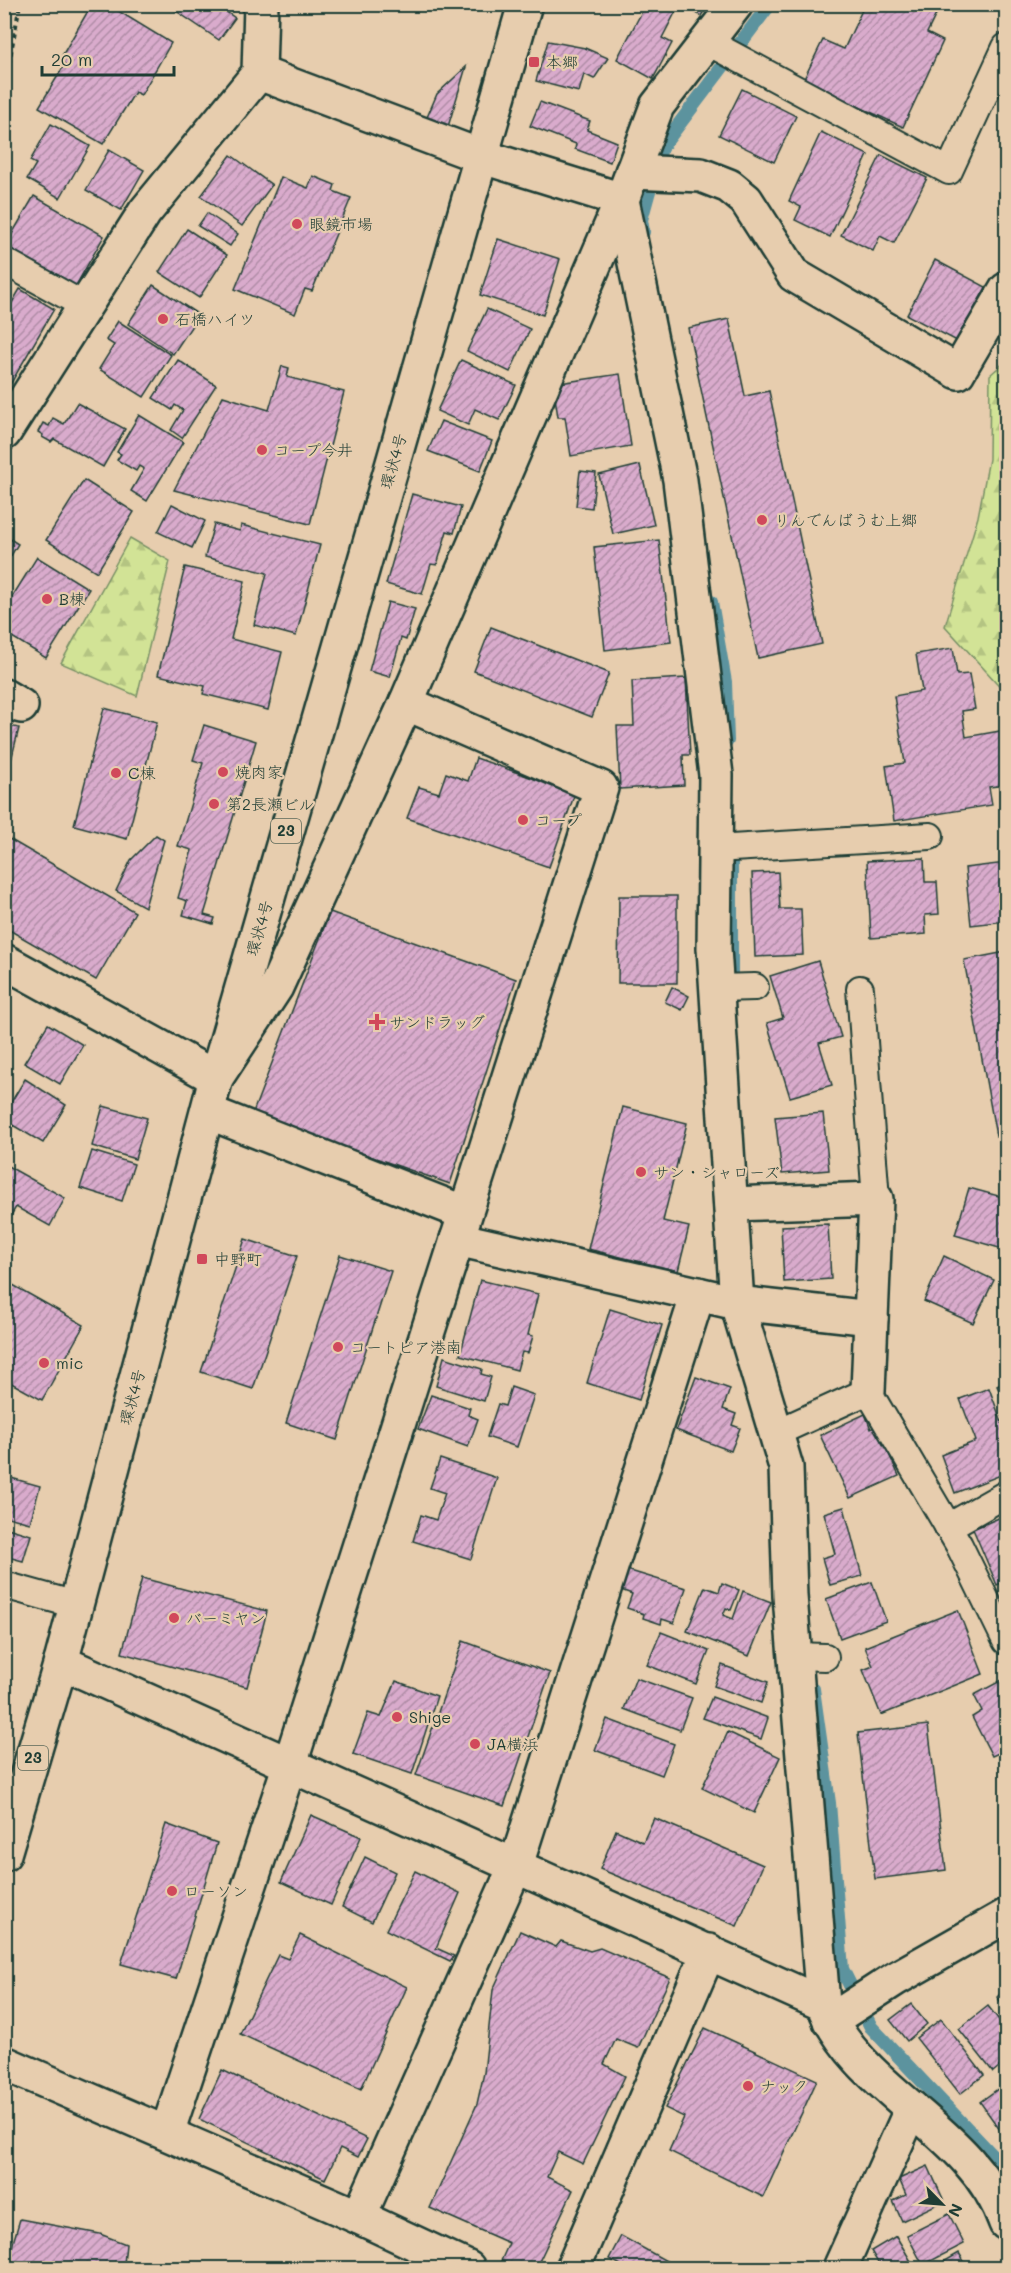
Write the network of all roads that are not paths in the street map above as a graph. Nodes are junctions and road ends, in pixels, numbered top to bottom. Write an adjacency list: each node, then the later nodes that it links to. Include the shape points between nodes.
1 (261, 4): 6 (street)
2 (525, 4): 7 (street, 環状4号 / 23)
3 (736, 4): 4 (street)
4 (708, 42): 5 (lane, via 949,171); 8 (street, via 657,106)
5 (1006, 47)
6 (259, 74): 7 (street); 11 (street, via 145,212)
7 (480, 156): 8 (street); 20 (street, 環状4号 / 23)
8 (632, 181): 10 (street, via 701,175 729,186 746,200 794,275 958,372); 13 (street); 15 (street, via 680,480 716,775)
9 (4, 261): 11 (lane)
10 (1006, 290)
11 (85, 306): 12 (street)
12 (4, 432)
13 (406, 703): 20 (street, via 276,987); 24 (street, via 601,788)
14 (930, 836): 15 (lane)
15 (717, 849): 18 (street, via 714,948)
16 (4, 962): 20 (street)
17 (755, 987): 18 (lane)
18 (718, 988): 23 (street)
19 (860, 989): 22 (lane)
20 (216, 1078): 21 (street, 環状4号 / 23)
21 (208, 1112): 24 (street); 33 (street, 環状4号 / 23)
22 (876, 1199): 23 (street); 27 (street)
23 (733, 1204): 26 (street)
24 (461, 1226): 25 (street); 36 (street)
25 (698, 1294): 26 (street); 38 (street)
26 (741, 1304): 27 (street); 29 (street)
27 (871, 1318): 28 (street)
28 (868, 1390): 29 (lane); 31 (lane)
29 (777, 1433): 41 (street, via 786,1467 790,1596 806,1656)
30 (1006, 1494): 31 (lane)
31 (948, 1527): 34 (lane)
32 (4, 1585): 33 (lane)
33 (76, 1605): 35 (street, 環状4号 / 23)
34 (1006, 1641)
35 (61, 1662): 36 (street); 37 (street, 環状4号 / 23)
36 (290, 1764): 38 (street); 44 (street)
37 (4, 1854)
38 (516, 1865): 40 (street); 45 (street)
39 (1006, 1916): 41 (street)
40 (709, 1951): 41 (street); 48 (street)
41 (835, 2010): 43 (street, via 854,2054)
42 (4, 2063): 44 (street)
43 (912, 2108): 46 (street, via 981,2175); 49 (street)
44 (167, 2133): 45 (street)
45 (359, 2217): 47 (street)
46 (1006, 2223)
47 (468, 2268)
48 (573, 2268)
49 (840, 2268)

